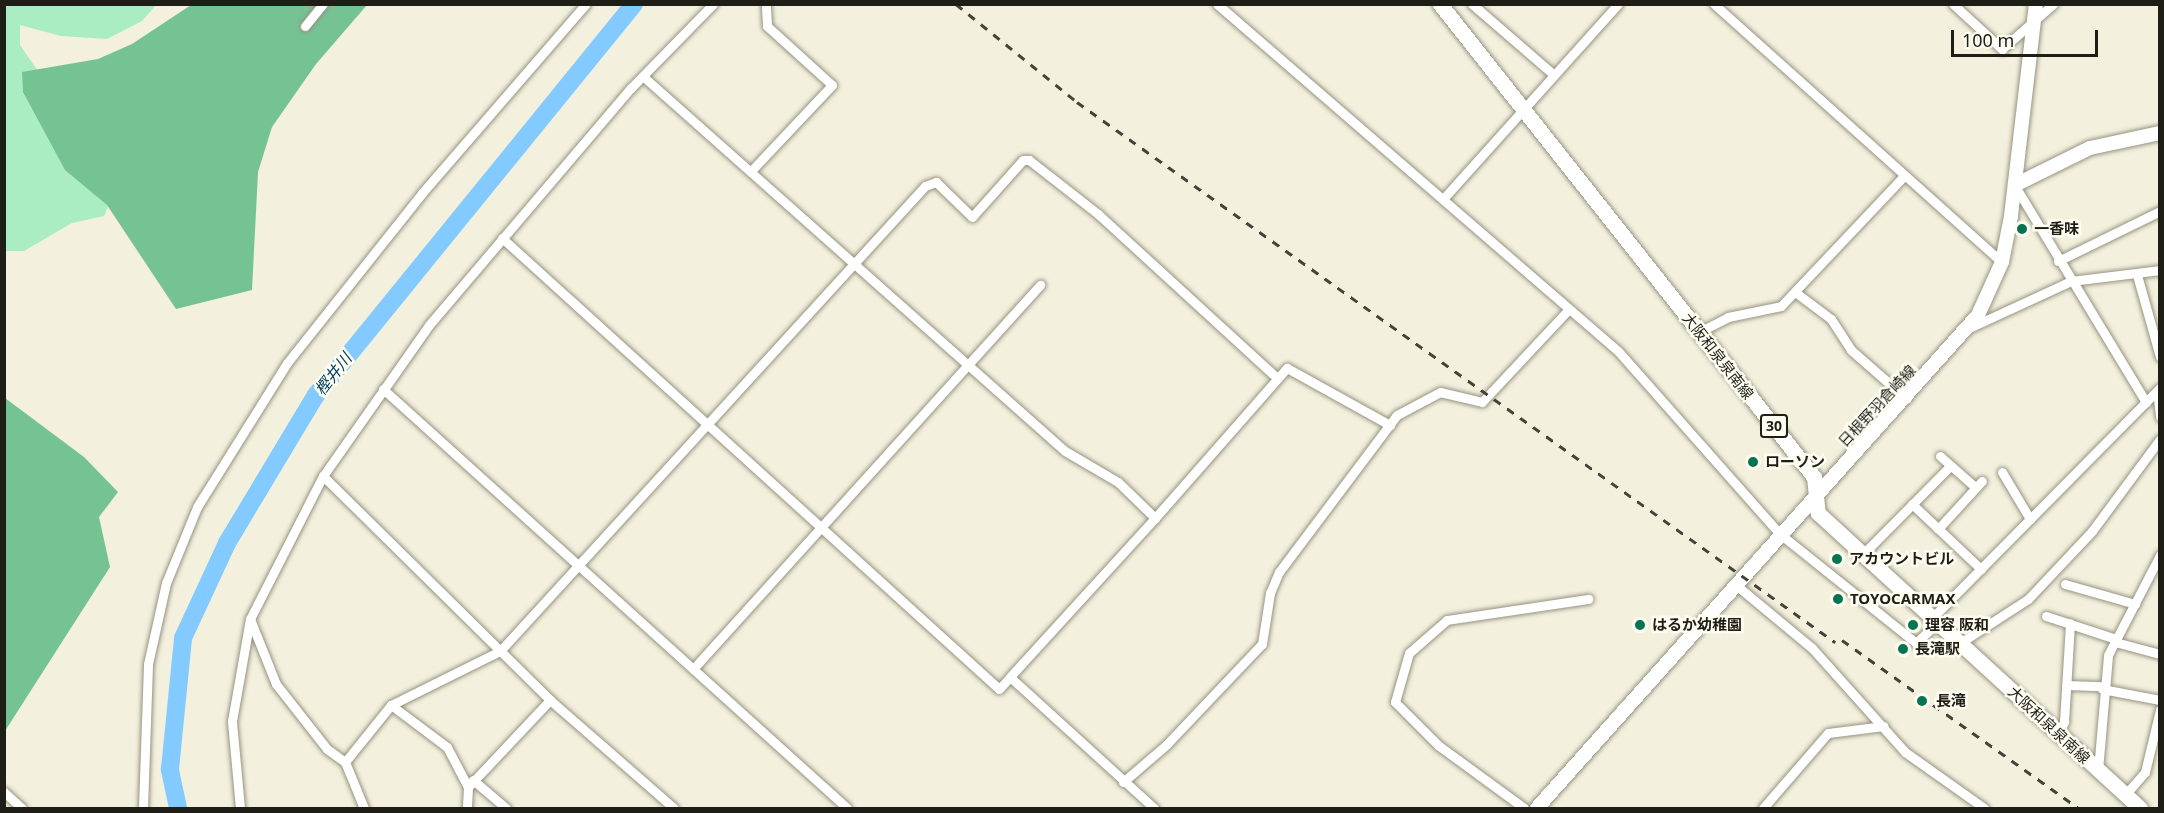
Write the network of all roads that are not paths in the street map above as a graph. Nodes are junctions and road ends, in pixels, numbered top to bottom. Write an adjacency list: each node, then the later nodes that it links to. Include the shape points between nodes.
1 (323, 4): 14 (street)
2 (713, 4): 16 (street)
3 (766, 4): 19 (street, via 767,26 832,85)
4 (1217, 4): 22 (street)
5 (1440, 4): 17 (main road, 大阪和泉泉南線 / 30)
6 (1472, 4): 15 (street)
7 (1618, 4): 15 (street)
8 (1714, 4): 20 (street)
9 (1953, 4): 13 (street, via 2002,49)
10 (2037, 4): 13 (main road, 日根野羽倉崎線)
11 (2053, 4): 13 (street)
12 (583, 5): 91 (street, via 422,193 287,363 197,507 166,583 148,664)
13 (2034, 21): 21 (main road, 日根野羽倉崎線)
14 (305, 26)
15 (1554, 75): 17 (street)
16 (646, 79): 19 (street); 24 (street, via 631,88)
17 (1524, 109): 22 (street); 35 (main road, 大阪和泉泉南線 / 30)
18 (2159, 137): 21 (main road, via 2090,148)
19 (751, 171): 26 (street)
20 (1902, 178): 27 (street); 32 (street)
21 (2015, 185): 25 (street); 27 (main road, 日根野羽倉崎線)
22 (1443, 199): 33 (street)
23 (2159, 215): 25 (street)
24 (502, 238): 39 (street); 44 (street)
25 (2058, 261): 30 (street)
26 (854, 262): 37 (street); 38 (street, via 925,186 936,182 972,217 1023,160 1029,160 1098,214); 44 (street)
27 (2002, 262): 34 (main road, 日根野羽倉崎線)
28 (2160, 270): 29 (street)
29 (2137, 275): 30 (street); 36 (street)
30 (2071, 282): 34 (street); 42 (street)
31 (1040, 285): 37 (street)
32 (1795, 292): 35 (street, via 1781,306 1728,317); 41 (street, via 1831,319 1851,350)
33 (1569, 309): 45 (street, via 1490,396 1472,404 1440,392 1415,402); 57 (street, via 1618,351)
34 (1969, 328): 41 (main road, 日根野羽倉崎線)
35 (1700, 332): 51 (main road, 大阪和泉泉南線 / 30, via 1814,477)
36 (2159, 352)
37 (970, 365): 53 (street, via 1065,452 1118,482); 55 (street)
38 (1275, 376): 45 (street, via 1287,368); 53 (street)
39 (382, 389): 50 (street); 60 (street)
40 (2158, 390): 42 (street); 43 (street)
41 (1907, 399): 51 (main road, 日根野羽倉崎線)
42 (2146, 402): 54 (street)
43 (2160, 417)
44 (705, 424): 55 (street); 60 (street)
45 (1390, 425): 86 (street, via 1279,572 1270,593 1262,644 1166,745)
46 (2160, 440): 71 (street, via 2092,531 2028,599)
47 (1940, 456): 48 (street)
48 (1950, 465): 52 (street); 56 (street, via 1978,484)
49 (2002, 472): 54 (street)
50 (323, 476): 67 (street); 72 (street)
51 (1815, 498): 57 (main road, 日根野羽倉崎線); 58 (main road, 大阪和泉泉南線 / 30, via 1818,513)
52 (1912, 504): 56 (street); 58 (street)
53 (1155, 518): 75 (street)
54 (2030, 519): 61 (street)
55 (821, 528): 74 (street); 75 (street, via 999,689)
56 (1938, 529): 61 (street)
57 (1780, 534): 63 (main road, 日根野羽倉崎線); 68 (street, via 1916,643)
58 (1863, 554): 68 (main road, 大阪和泉泉南線 / 30)
59 (2160, 555): 65 (street)
60 (579, 565): 72 (street); 74 (street)
61 (1981, 569): 68 (street)
62 (2065, 584): 65 (street)
63 (1736, 585): 82 (street, via 1812,648); 100 (main road, 日根野羽倉崎線)
64 (1588, 599): 99 (street, via 1447,620 1409,653 1395,702 1438,745)
65 (2135, 604): 70 (street)
66 (2046, 616): 69 (street)
67 (250, 619): 84 (street, via 276,684 327,749); 92 (street, via 232,721)
68 (1936, 620): 71 (main road, 大阪和泉泉南線 / 30)
69 (2070, 623): 70 (street); 76 (street)
70 (2115, 641): 73 (street); 77 (street)
71 (1960, 643): 83 (main road, 大阪和泉泉南線 / 30)
72 (500, 651): 78 (street); 80 (street)
73 (2160, 654)
74 (693, 669): 97 (street)
75 (1010, 677): 86 (street)
76 (2067, 685): 77 (street); 83 (street, via 2064,722)
77 (2102, 688): 79 (street); 85 (street)
78 (549, 700): 87 (street); 96 (street)
79 (2160, 700)
80 (391, 705): 84 (street); 87 (street, via 447,747)
81 (2160, 710): 89 (street, via 2145,772)
82 (1884, 726): 101 (street, via 1828,733); 102 (street, via 1905,752)
83 (2058, 733): 85 (main road, 大阪和泉泉南線 / 30)
84 (345, 762): 93 (street)
85 (2098, 770): 89 (main road, 大阪和泉泉南線 / 30)
86 (1123, 782): 98 (street)
87 (470, 784): 94 (street); 95 (street)
88 (4, 792): 90 (street)
89 (2125, 795): 103 (main road, 大阪和泉泉南線 / 30)
90 (22, 808)
91 (143, 808)
92 (240, 808)
93 (364, 808)
94 (467, 808)
95 (506, 808)
96 (674, 808)
97 (847, 808)
98 (1154, 808)
99 (1524, 808)
100 (1537, 808)
101 (1763, 808)
102 (1984, 808)
103 (2140, 808)

